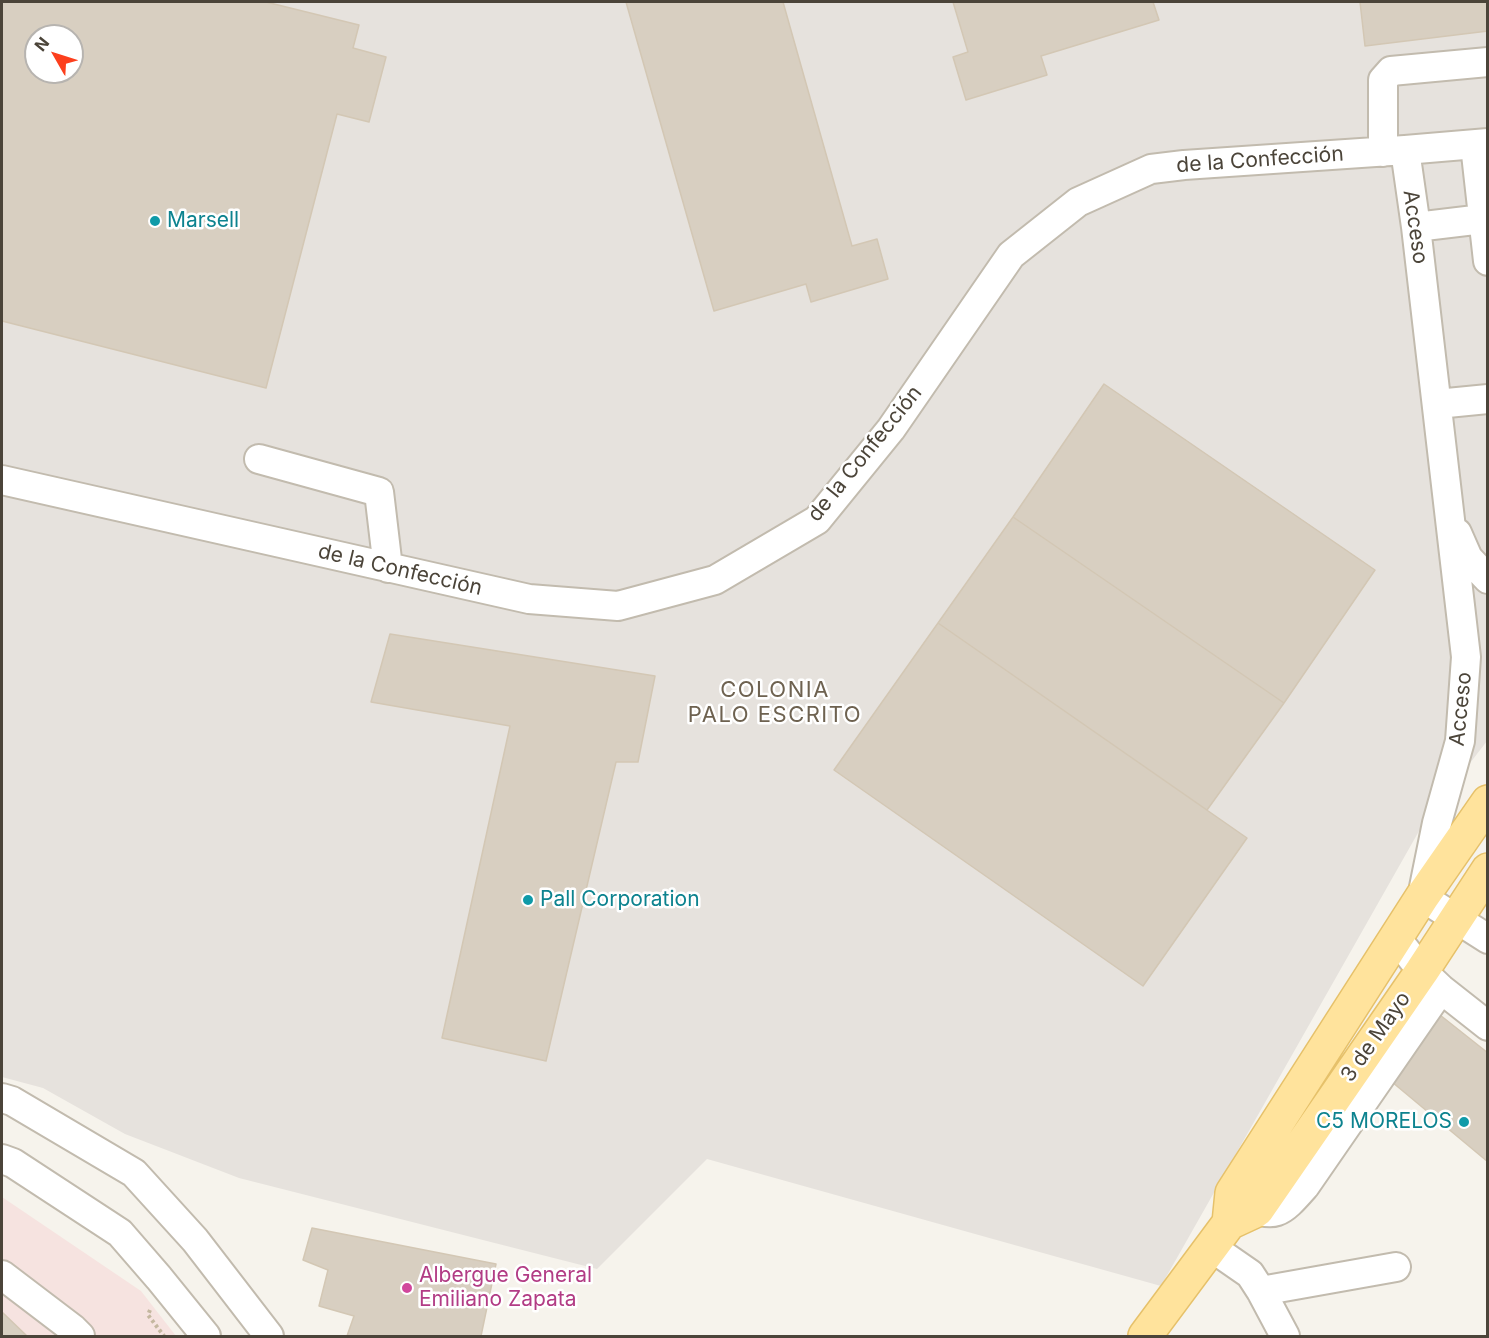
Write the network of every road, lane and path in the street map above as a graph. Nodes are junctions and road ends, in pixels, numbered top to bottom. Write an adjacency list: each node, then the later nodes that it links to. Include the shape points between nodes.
1 (1488, 62): 3 (street, Acceso, via 1391,72 1383,80)
2 (1481, 144): 3 (street, de la Confección); 4 (street)
3 (1394, 151): 5 (street, Acceso); 12 (street, de la Confección, via 1151,169 1078,202 1011,255 891,429 817,520 716,580 618,606 529,599)
4 (1483, 219): 5 (street); 6 (street)
5 (1416, 227): 8 (street, Acceso)
6 (1488, 261)
7 (1488, 399): 8 (street)
8 (1437, 404): 11 (street, Acceso)
9 (258, 459): 12 (street, via 378,492)
10 (2, 480): 12 (street, de la Confección)
11 (1449, 518): 13 (street, Acceso, via 1468,558); 16 (street, Acceso, via 1466,657 1460,741)
12 (388, 568)
13 (1488, 579)
14 (1486, 807): 16 (main road)
15 (1488, 870): 17 (main road, 3 de Mayo)
16 (1422, 897): 17 (street); 18 (main road)
17 (1455, 920): 19 (street); 20 (main road, 3 de Mayo)
18 (1396, 938): 20 (street); 24 (main road)
19 (1487, 939)
20 (1431, 980): 21 (street); 24 (main road, 3 de Mayo)
21 (1488, 1026)
22 (2, 1098): 30 (street, via 134,1173 195,1240)
23 (2, 1159): 29 (street, via 120,1233)
24 (1232, 1219): 27 (street, via 1250,1274); 31 (main road, 3 de Mayo)
25 (1396, 1267): 27 (street)
26 (2, 1275): 28 (street)
27 (1261, 1291): 32 (street)
28 (80, 1336)
29 (206, 1336)
30 (269, 1336)
31 (1145, 1336)
32 (1285, 1336)

